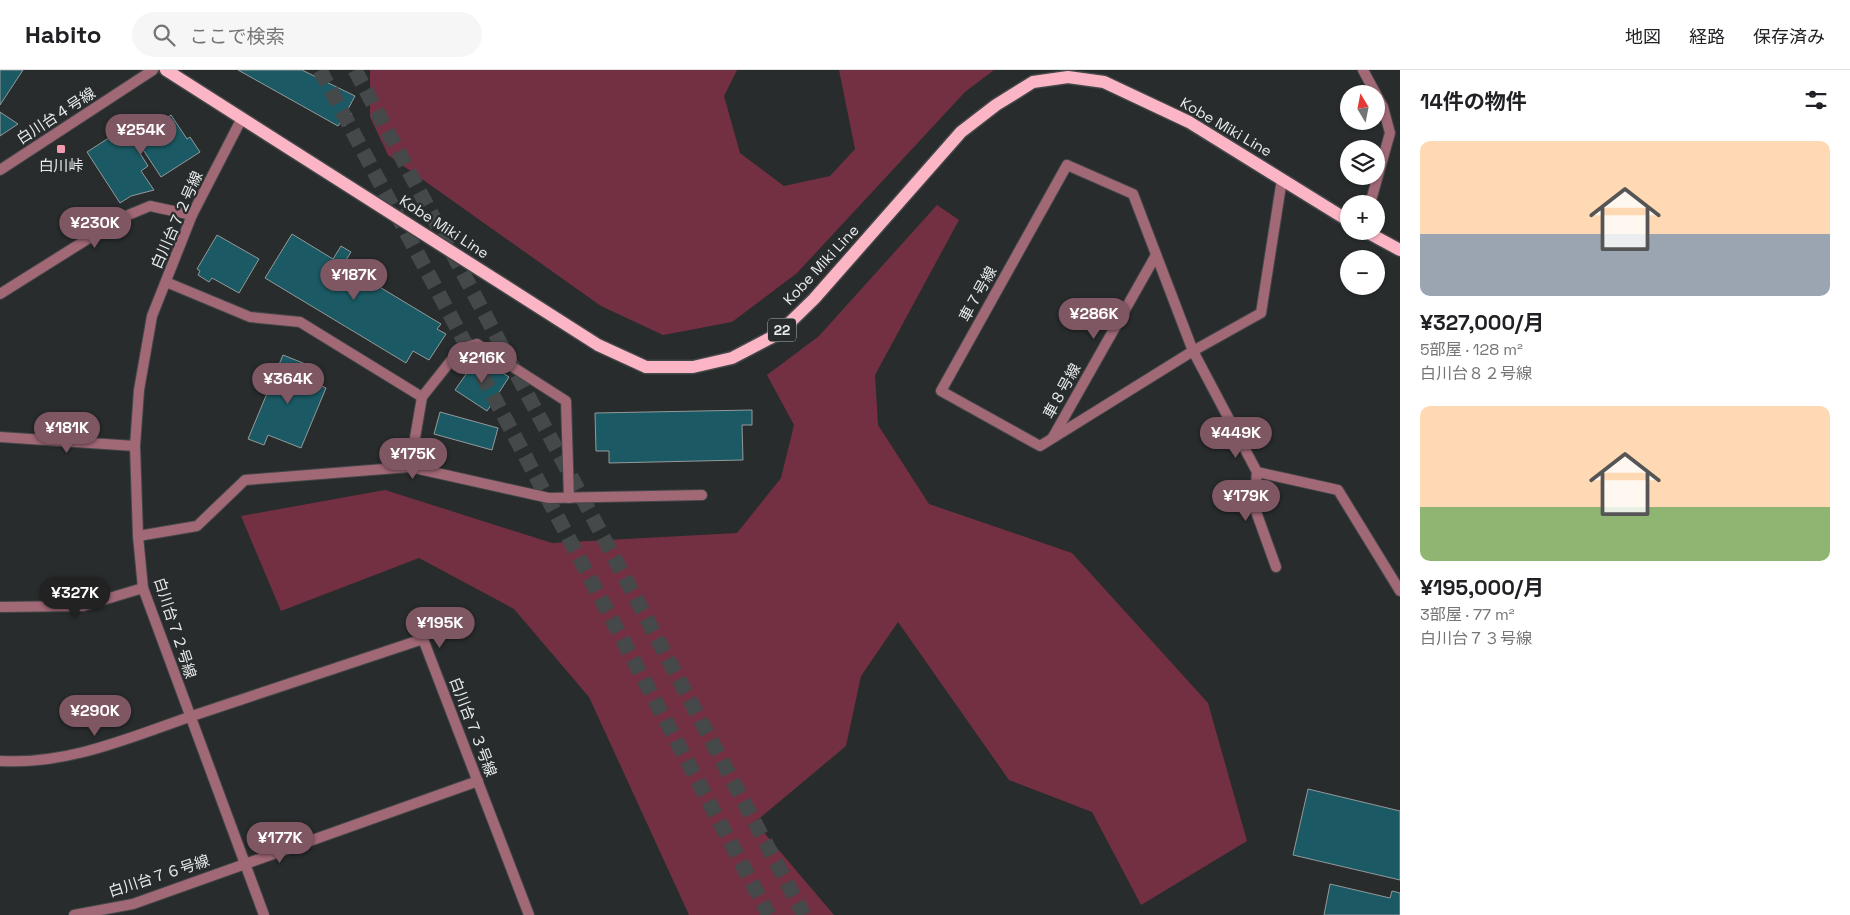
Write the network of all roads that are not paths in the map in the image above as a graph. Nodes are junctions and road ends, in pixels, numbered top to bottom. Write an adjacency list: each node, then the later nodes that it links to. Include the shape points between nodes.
1 (153, 70): 6 (street, 白川台４号線)
2 (166, 70): 5 (main road, Kobe Miki Line / 22)
3 (1363, 70): 8 (street, via 1384,107 1390,132)
4 (1069, 74): 5 (main road, Kobe Miki Line / 22, via 1033,82 961,132 814,299 778,334 732,358 693,366 646,367 598,345); 7 (main road, Kobe Miki Line / 22, via 1104,82 1180,118)
5 (242, 118): 9 (street, 白川台７２号線)
6 (0, 170)
7 (1282, 180): 10 (main road, Kobe Miki Line / 22); 16 (street, 車７号線, via 1261,313)
8 (1372, 195)
9 (192, 214): 14 (street, 白川台７２号線); 15 (street, via 150,206 121,218)
10 (1340, 215)
11 (1382, 240): 12 (main road)
12 (1400, 250)
13 (1156, 255): 16 (street, 車７号線); 19 (street, 車８号線); 19 (street, 車７号線, via 1133,194 1066,165 941,391 1040,446)
14 (166, 282): 17 (street, via 250,317 300,322); 20 (street, 白川台７２号線, via 152,316 139,390)
15 (0, 294)
16 (1193, 351): 19 (street, 車７号線); 22 (street)
17 (422, 397): 21 (street); 24 (street, via 461,348 477,344 566,401)
18 (0, 437): 20 (street)
19 (1053, 438)
20 (135, 446): 25 (street, 白川台７２号線)
21 (410, 467): 24 (street, via 548,498); 25 (street, via 245,480 197,526)
22 (1257, 472): 26 (street, via 1254,506); 28 (street, via 1338,490)
23 (702, 495): 24 (street)
24 (569, 498)
25 (138, 536): 27 (street, 白川台７２号線)
26 (1276, 567)
27 (143, 588): 29 (street, via 84,606); 30 (street, 白川台７２号線)
28 (1400, 591)
29 (0, 606)
30 (190, 717): 31 (street, via 105,748 24,763); 32 (street, 白川台７３号線, via 422,639); 33 (street, 白川台７２号線)
31 (0, 761)
32 (478, 781): 33 (street, 白川台７６号線); 36 (street, 白川台７３号線)
33 (245, 864): 34 (street, 白川台７６号線, via 133,904); 35 (street, 白川台７２号線)
34 (74, 915)
35 (264, 915)
36 (529, 915)

